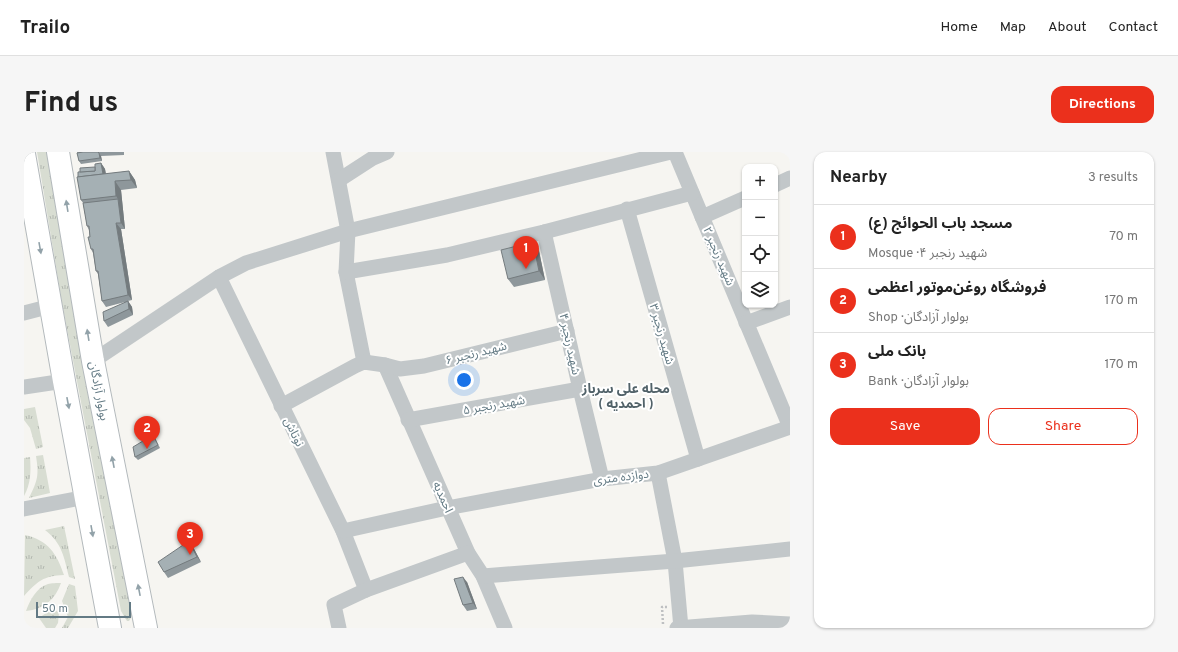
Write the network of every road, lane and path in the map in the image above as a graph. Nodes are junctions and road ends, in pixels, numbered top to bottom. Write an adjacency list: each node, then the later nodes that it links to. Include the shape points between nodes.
1 (58, 152): 23 (main road, بولوار آزادگان, one-way to 1)
2 (333, 152): 8 (street)
3 (388, 152): 8 (street, via 373,158)
4 (671, 152): 14 (street)
5 (675, 152): 10 (street, ۲ شهید رنجبر)
6 (24, 154): 18 (main road, one-way to 18)
7 (790, 178): 9 (street)
8 (339, 180): 14 (street)
9 (778, 184)
10 (692, 193): 12 (street); 13 (street, ۲ شهید رنجبر)
11 (742, 199): 13 (street)
12 (626, 209): 15 (street); 32 (street, شهید رنجبر ۳)
13 (702, 217): 21 (street, ۲ شهید رنجبر)
14 (348, 231): 16 (street); 17 (street, via 246,263)
15 (544, 232): 16 (street, via 447,255); 22 (street, شهید رنجبر ۴)
16 (346, 272): 24 (street)
17 (218, 277): 23 (street); 29 (street, نوتاش)
18 (50, 306): 20 (street); 26 (main road)
19 (790, 307): 21 (street)
20 (24, 313)
21 (746, 322): 31 (street, ۲ شهید رنجبر)
22 (568, 330): 25 (street, شهید رنجبر ۶, via 424,366 400,369); 28 (street, شهید رنجبر ۴)
23 (93, 361): 47 (main road, بولوار آزادگان, one-way to 23)
24 (364, 362): 25 (street, شهید رنجبر ۶); 29 (street)
25 (385, 365): 30 (street, احمدیه)
26 (64, 381): 27 (street); 35 (main road, one-way to 35)
27 (24, 388)
28 (580, 389): 30 (street, شهید رنجبر ۵); 34 (street, شهید رنجبر ۴)
29 (281, 406): 38 (street, نوتاش)
30 (408, 420): 36 (street, احمدیه)
31 (790, 427): 32 (street, دوازده متری)
32 (698, 459): 33 (street, دوازده متری)
33 (658, 473): 34 (street, دوازده متری); 41 (street)
34 (602, 479): 36 (street, دوازده متری)
35 (86, 497): 37 (street); 46 (main road, one-way to 46)
36 (447, 508): 38 (street, دوازده متری); 40 (street, احمدیه)
37 (24, 509)
38 (343, 530): 43 (street, نوتاش)
39 (790, 549): 41 (street)
40 (468, 553): 42 (street, احمدیه); 43 (street)
41 (675, 561): 42 (street); 52 (street)
42 (483, 576): 49 (street, احمدیه)
43 (366, 590): 48 (street, via 334,604)
44 (662, 606): 50 (path)
45 (790, 624): 52 (street, via 752,622)
46 (110, 628)
47 (146, 628)
48 (339, 628)
49 (505, 628)
50 (664, 628)
51 (677, 628): 52 (street)
52 (681, 628)

